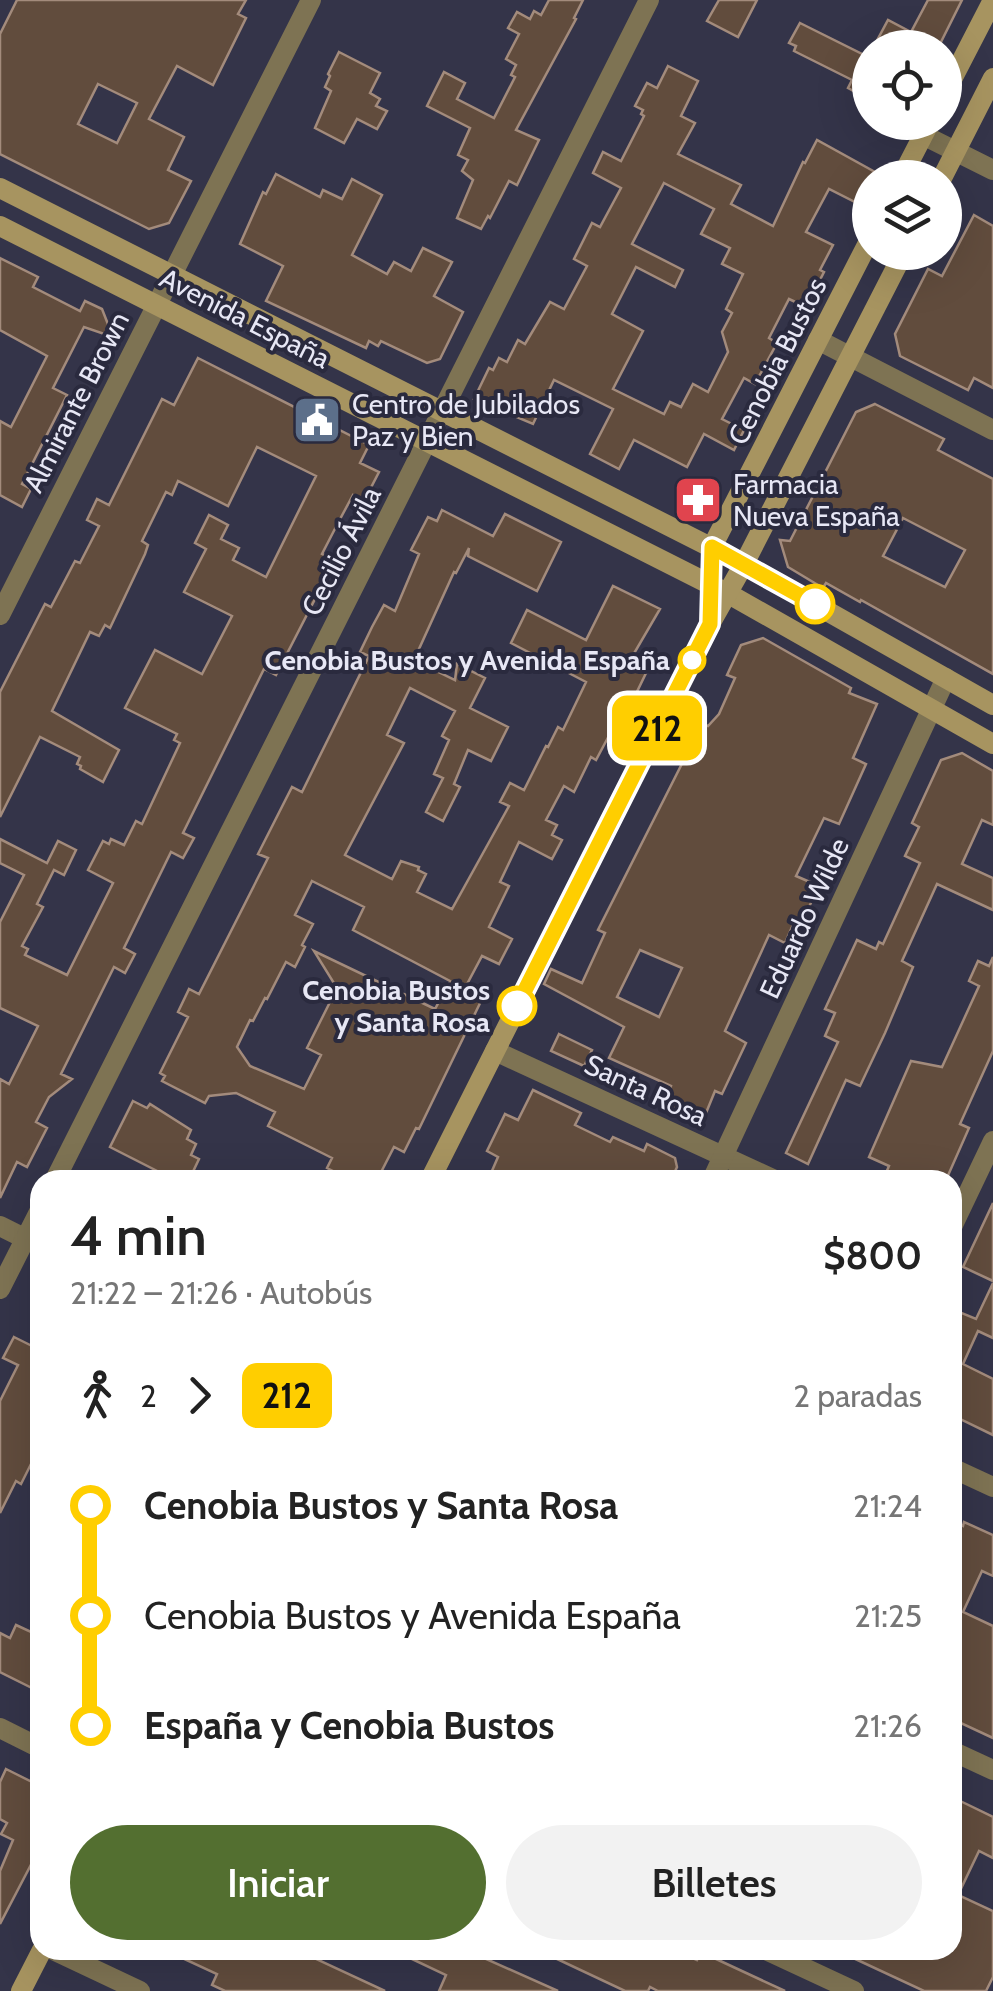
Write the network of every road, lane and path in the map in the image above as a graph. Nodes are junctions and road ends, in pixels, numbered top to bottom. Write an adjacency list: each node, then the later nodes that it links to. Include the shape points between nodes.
1 (310, 0): 14 (street, Almirante Brown)
2 (649, 0): 18 (street, Cecilio Ávila)
3 (993, 0): 4 (main road)
4 (962, 60)
5 (993, 78): 7 (main road)
6 (942, 140): 7 (street)
7 (956, 151): 8 (main road); 9 (street)
8 (951, 160)
9 (993, 170)
10 (0, 188): 14 (main road, Avenida España)
11 (0, 226): 15 (main road, Avenida España)
12 (854, 270): 16 (main road, Cenobia Bustos)
13 (895, 270): 17 (main road, Cenobia Bustos)
14 (171, 274): 15 (street, Almirante Brown); 18 (main road, Avenida España)
15 (156, 304): 20 (main road, Avenida España); 24 (street, Almirante Brown)
16 (818, 340): 17 (street); 21 (main road, Cenobia Bustos)
17 (850, 357): 19 (street); 22 (main road, Cenobia Bustos)
18 (442, 411): 20 (street, Cecilio Ávila); 21 (main road, Avenida España)
19 (993, 430)
20 (427, 442): 23 (main road, Avenida España); 33 (street, Cecilio Ávila)
21 (712, 547): 22 (main road, Avenida España); 23 (main road, Cenobia Bustos)
22 (744, 564): 23 (main road, Cenobia Bustos); 25 (main road, Avenida España)
23 (719, 589): 27 (main road, Avenida España); 29 (main road, Cenobia Bustos, via 710,624)
24 (0, 615)
25 (946, 678): 26 (main road, Avenida España); 27 (street, Eduardo Wilde)
26 (993, 705)
27 (932, 709): 28 (main road, Avenida España); 31 (street, Eduardo Wilde)
28 (993, 744)
29 (495, 1051): 31 (street, Santa Rosa); 34 (main road, Cenobia Bustos)
30 (993, 1140): 32 (street)
31 (724, 1156): 35 (street, Eduardo Wilde); 36 (street, Santa Rosa)
32 (988, 1165): 37 (street)
33 (60, 1170)
34 (435, 1170)
35 (717, 1170)
36 (754, 1170)
37 (962, 1210)
38 (0, 1226): 39 (street)
39 (30, 1241)
40 (30, 1246): 41 (street)
41 (0, 1289)
42 (962, 1473): 43 (street)
43 (993, 1487)
44 (0, 1728): 45 (street)
45 (30, 1743)
46 (962, 1755): 47 (street)
47 (993, 1770)
48 (37, 1960): 52 (main road)
49 (66, 1960): 51 (street)
50 (787, 1960): 54 (street)
51 (96, 1982): 53 (street)
52 (21, 1991)
53 (140, 1991)
54 (854, 1991)

